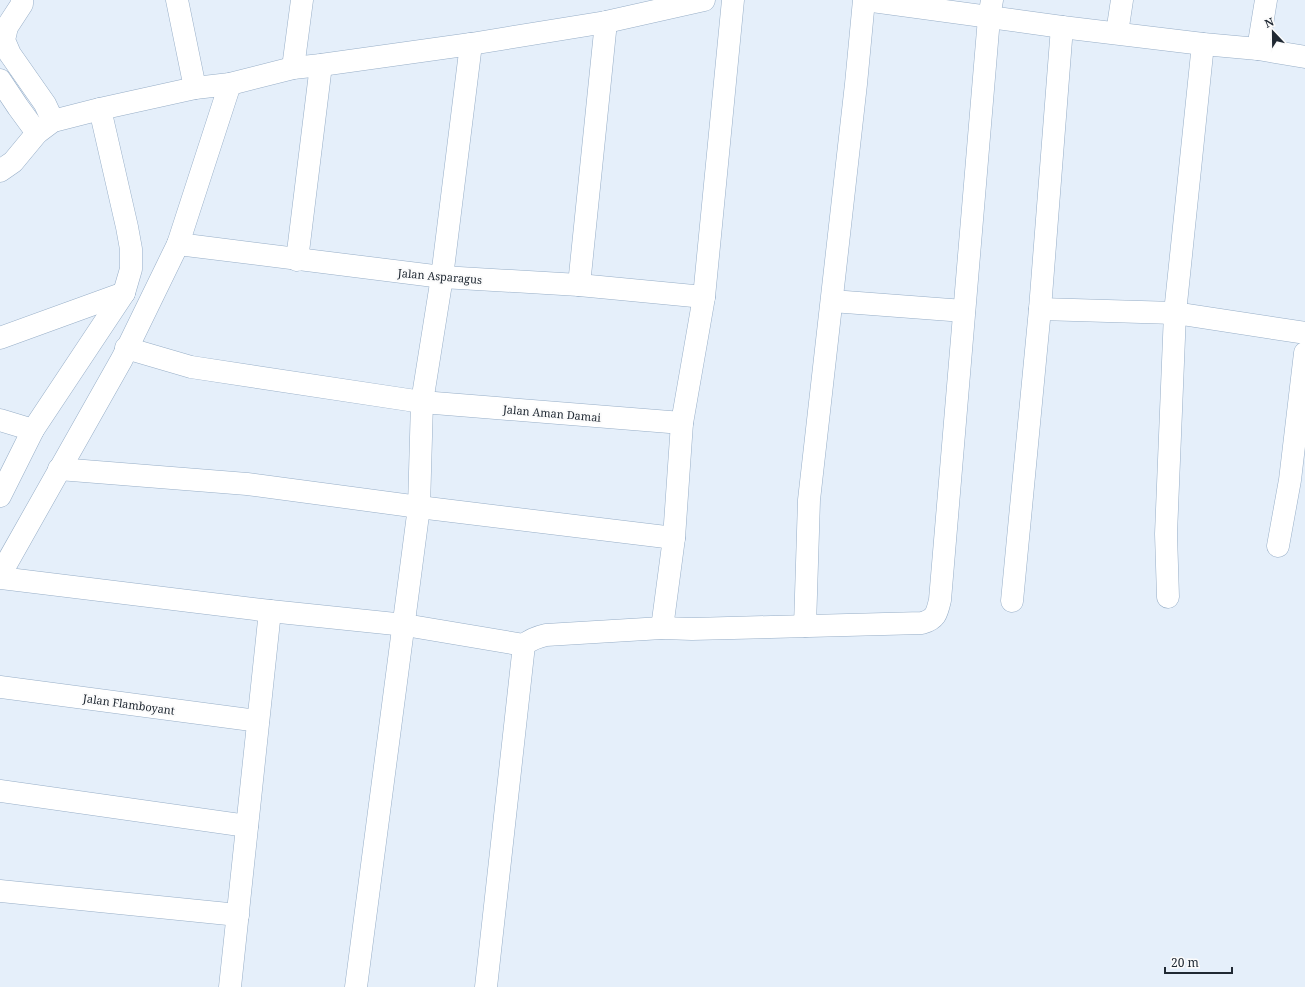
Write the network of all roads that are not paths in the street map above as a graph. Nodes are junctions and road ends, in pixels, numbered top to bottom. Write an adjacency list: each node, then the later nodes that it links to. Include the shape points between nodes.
1 (177, 0): 21 (street)
2 (302, 0): 18 (street)
3 (704, 0): 10 (street)
4 (733, 0): 30 (street)
5 (865, 0): 9 (street); 31 (street)
6 (1122, 0): 12 (street)
7 (1266, 0): 15 (street)
8 (26, 1): 23 (street, via 7,27 4,40 10,54 45,104)
9 (990, 9): 11 (street); 33 (street)
10 (606, 22): 13 (street); 28 (street)
11 (1062, 27): 12 (street); 32 (street)
12 (1117, 33): 14 (street)
13 (471, 44): 17 (street); 27 (street)
14 (1203, 44): 15 (street); 34 (street)
15 (1258, 49): 16 (street)
16 (1305, 57)
17 (321, 65): 18 (street); 26 (street)
18 (293, 68): 20 (street)
19 (0, 80): 23 (street, via 18,107)
20 (230, 84): 21 (street); 25 (street)
21 (195, 88): 22 (street)
22 (100, 109): 23 (street); 29 (street, via 131,249 131,269)
23 (45, 127): 24 (street, via 13,162)
24 (0, 171)
25 (178, 244): 26 (street, Jalan Asparagus); 37 (street)
26 (296, 260): 27 (street, Jalan Asparagus)
27 (442, 278): 28 (street, Jalan Asparagus); 39 (street)
28 (579, 285): 30 (street, Jalan Asparagus)
29 (124, 292): 36 (street); 42 (street)
30 (704, 297): 41 (street)
31 (832, 301): 33 (street); 53 (street, via 809,500)
32 (1040, 309): 34 (street); 50 (street)
33 (964, 311): 53 (street, via 937,614 928,622 922,623)
34 (1175, 313): 35 (street); 49 (street, via 1166,534)
35 (1305, 333)
36 (0, 338)
37 (126, 348): 39 (street, Jalan Aman Damai, via 191,367); 43 (street)
38 (1305, 353): 47 (street, via 1290,480)
39 (422, 402): 41 (street, Jalan Aman Damai); 45 (street)
40 (0, 420): 42 (street)
41 (682, 423): 46 (street)
42 (33, 430): 44 (street)
43 (59, 469): 45 (street, via 247,484); 48 (street)
44 (0, 496)
45 (419, 507): 46 (street); 52 (street)
46 (674, 538): 54 (street)
47 (1278, 546)
48 (0, 577): 51 (street)
49 (1168, 597)
50 (1012, 601)
51 (270, 611): 52 (street); 57 (street)
52 (404, 625): 55 (street); 63 (street)
53 (805, 626): 54 (street)
54 (662, 628): 55 (street, via 546,635 532,639)
55 (524, 645): 64 (street)
56 (0, 687): 57 (street, Jalan Flamboyant)
57 (258, 721): 59 (street)
58 (0, 791): 59 (street)
59 (247, 826): 61 (street)
60 (0, 891): 61 (street)
61 (238, 915): 62 (street)
62 (230, 987)
63 (356, 987)
64 (486, 987)

